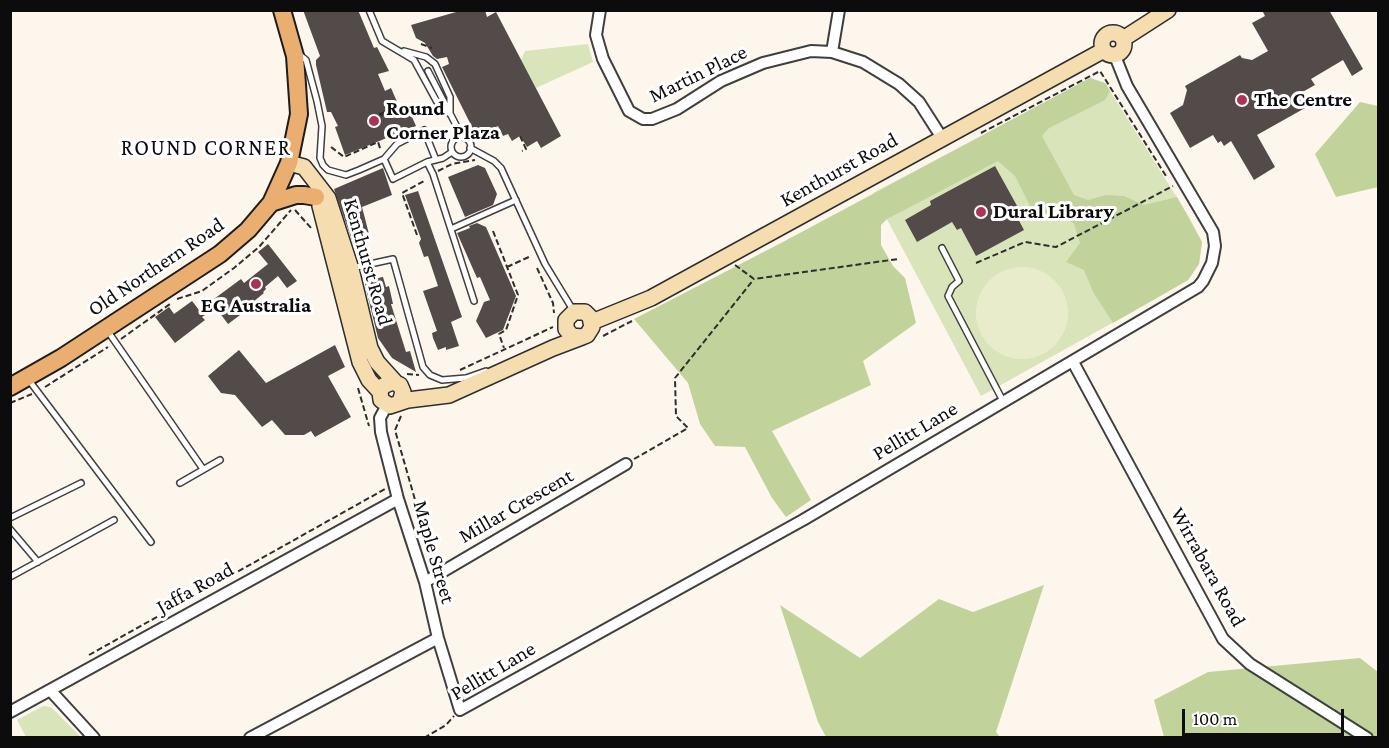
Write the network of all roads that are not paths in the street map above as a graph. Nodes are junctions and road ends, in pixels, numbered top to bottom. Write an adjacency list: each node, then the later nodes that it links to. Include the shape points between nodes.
1 (282, 10): 9 (main road, Old Northern Road)
2 (369, 10): 6 (lane, via 382,41)
3 (600, 10): 7 (street, Martin Place, via 596,35 603,59 624,103 633,115 643,119 677,109 721,81 763,63 811,51)
4 (839, 10): 7 (street)
5 (1168, 10): 8 (main road, Kenthurst Road, via 1123,39 1108,34 1103,39)
6 (400, 50): 11 (lane, via 416,64 437,102); 11 (lane, via 433,62 450,97)
7 (832, 52): 13 (street, Martin Place, via 863,62 899,84 919,102)
8 (1111, 52): 13 (main road, Kenthurst Road); 31 (street, Pellitt Lane, via 1204,215 1215,246 1208,273 1198,287)
9 (295, 56): 16 (lane, via 302,55 306,60 317,101 323,165 335,173 346,174); 19 (main road, Old Northern Road, via 299,114)
10 (428, 71): 11 (lane)
11 (450, 114): 12 (lane)
12 (459, 137): 14 (lane, via 468,140); 15 (lane, via 452,142)
13 (942, 138): 28 (main road, Kenthurst Road, via 651,298)
14 (471, 148): 15 (lane, via 461,157); 21 (lane, via 501,168)
15 (452, 152): 17 (lane)
16 (384, 159): 17 (lane, via 397,144 424,130); 18 (lane, via 393,179)
17 (436, 160): 18 (lane)
18 (427, 162): 23 (lane)
19 (289, 163): 20 (main road, Kenthurst Road); 22 (main road, Old Northern Road); 25 (main road, Kenthurst Road, via 304,167 332,205)
20 (316, 197): 22 (main road, via 296,195); 25 (main road, Kenthurst Road)
21 (516, 200): 23 (lane); 27 (lane, via 545,264)
22 (271, 203): 29 (main road, Old Northern Road, via 220,254)
23 (452, 229): 26 (lane)
24 (942, 248): 36 (lane, via 959,281 948,296)
25 (344, 271): 32 (lane, via 393,259 430,375 442,380 466,378); 34 (main road, Kenthurst Road, via 377,362); 37 (main road, Kenthurst Road, via 360,362 369,380)
26 (474, 301)
27 (562, 320): 28 (main road, via 585,312); 30 (main road, via 568,333); 32 (main road, via 542,345)
28 (592, 322): 30 (main road, via 590,332)
29 (111, 335): 33 (main road, Old Northern Road); 40 (lane)
30 (582, 338): 37 (main road, via 460,392)
31 (1073, 362): 36 (street, Pellitt Lane); 57 (street, Wirrabara Road, via 1223,639 1250,664)
32 (490, 369): 34 (main road, via 443,389 433,390)
33 (27, 378): 35 (main road, Old Northern Road); 47 (lane)
34 (400, 380): 37 (main road, via 386,384)
35 (10, 387)
36 (1003, 401): 54 (street, Pellitt Lane, via 802,520)
37 (392, 404): 43 (street, Maple Street, via 380,418)
38 (220, 460): 40 (lane)
39 (626, 464): 50 (street, Millar Crescent)
40 (203, 469): 42 (lane)
41 (81, 483): 44 (lane)
42 (180, 483)
43 (398, 499): 50 (street, Maple Street); 52 (street, Jaffa Road)
44 (10, 518)
45 (114, 520): 48 (lane)
46 (10, 529): 48 (lane)
47 (152, 542)
48 (38, 562): 49 (lane)
49 (10, 577)
50 (425, 582): 51 (street, Maple Street)
51 (438, 638): 54 (street, Maple Street); 56 (street)
52 (50, 690): 53 (street, Jaffa Road); 55 (street)
53 (12, 707)
54 (460, 710)
55 (94, 738)
56 (250, 738)
57 (1367, 738)

